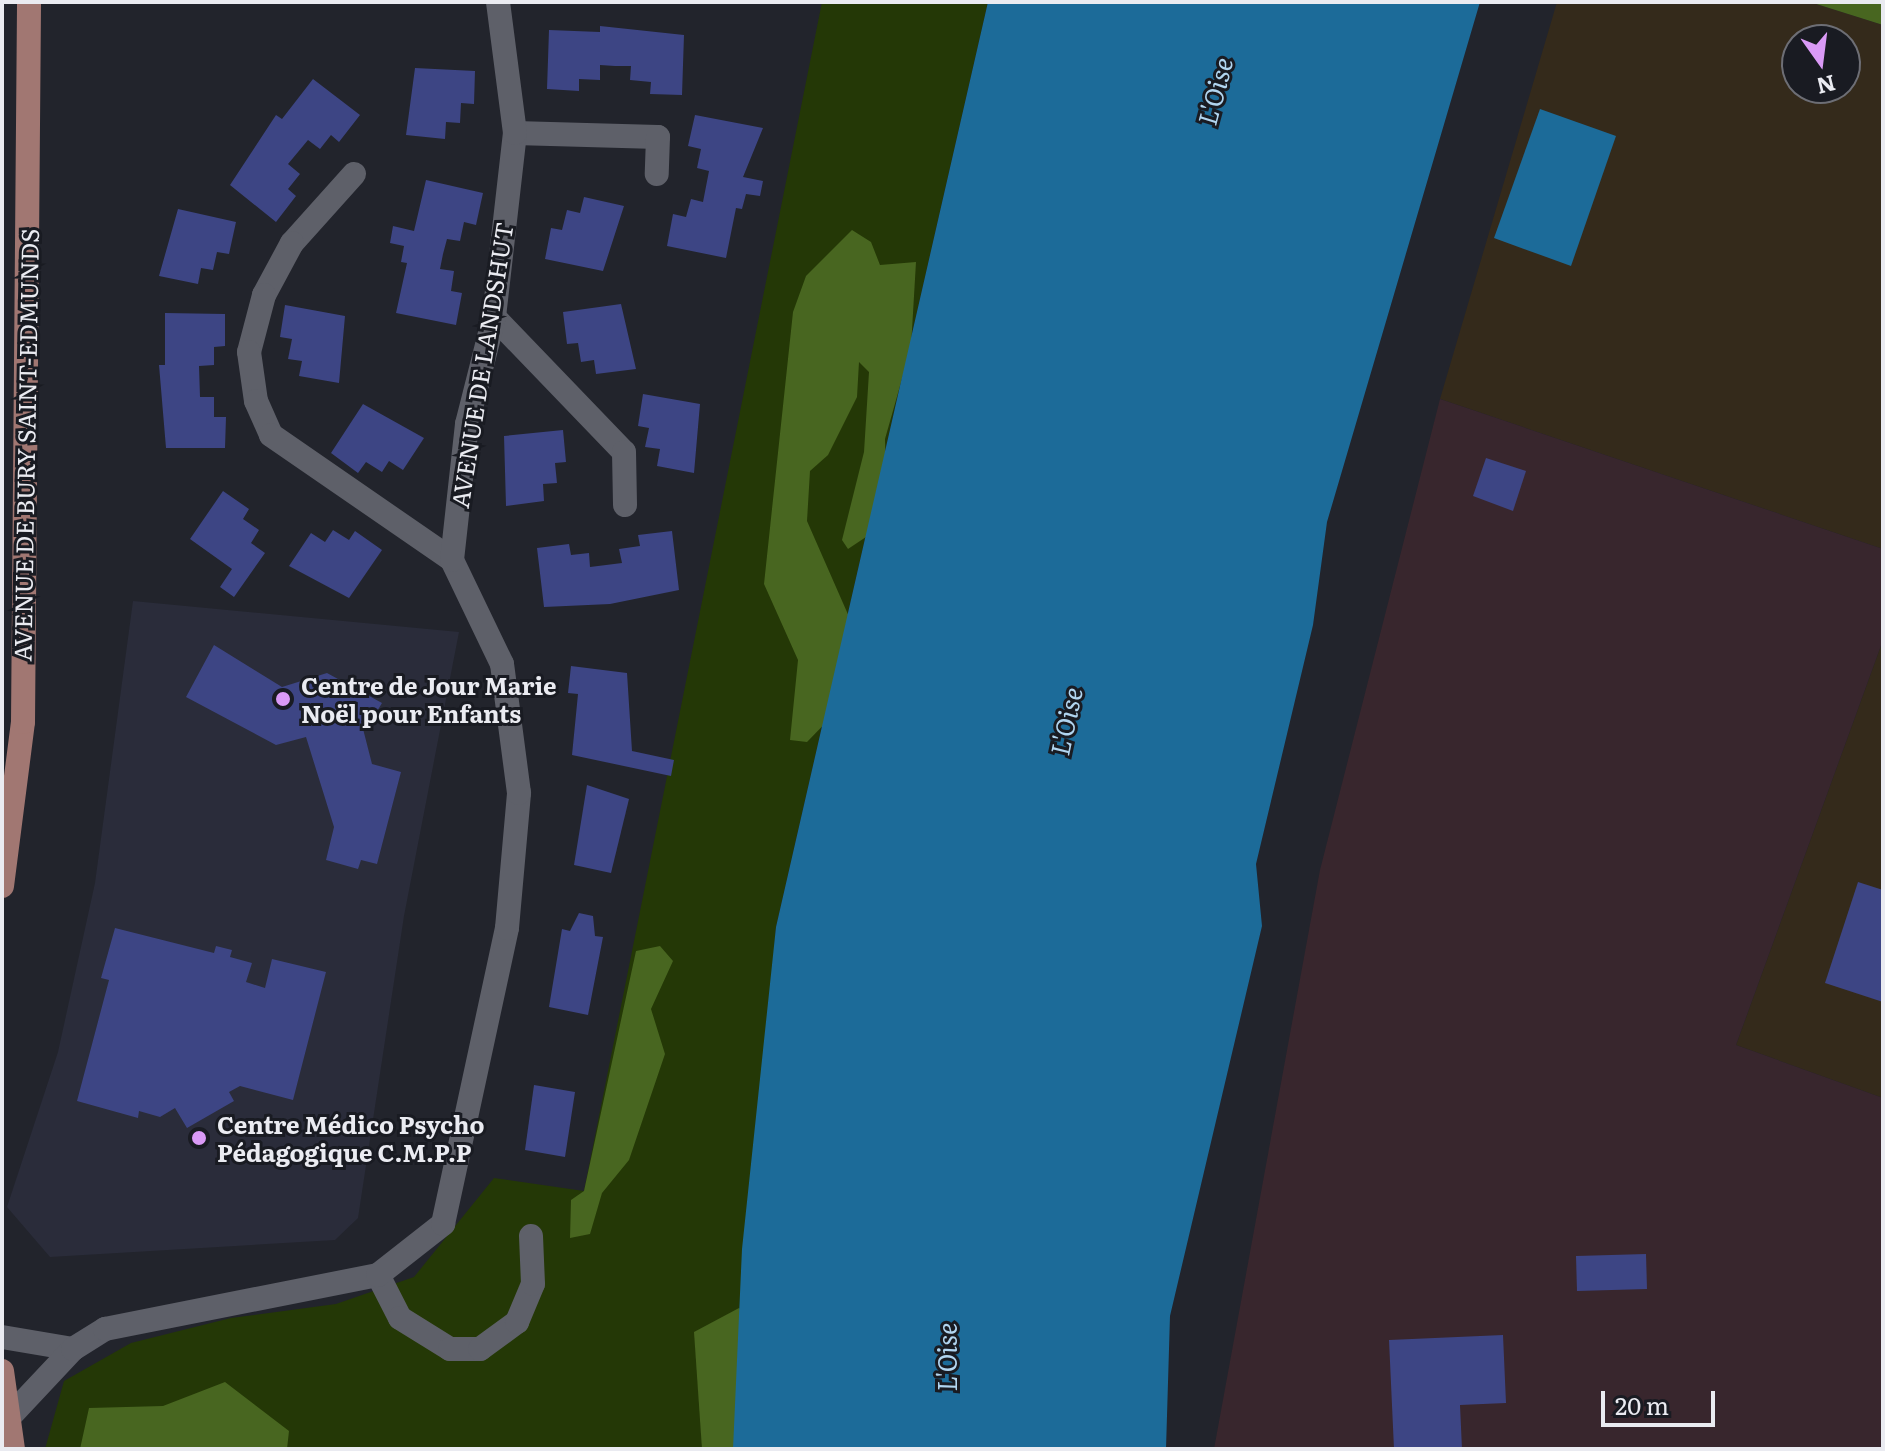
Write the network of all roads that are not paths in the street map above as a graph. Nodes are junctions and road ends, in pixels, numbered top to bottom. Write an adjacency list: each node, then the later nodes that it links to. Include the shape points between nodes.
1 (29, 2): 9 (main road, AVENUE DE BURY SAINT-EDMUNDS, via 23,722)
2 (498, 2): 3 (street, AVENUE DE LANDSHUT)
3 (515, 133): 5 (street, via 658,137); 6 (street, AVENUE DE LANDSHUT)
4 (354, 174): 8 (street, via 292,243 264,295 249,352 256,401 271,435)
5 (657, 174)
6 (494, 317): 7 (street, via 624,452); 8 (street, AVENUE DE LANDSHUT, via 467,424)
7 (625, 505)
8 (452, 560): 11 (street, via 502,664 519,793 507,928 443,1224)
9 (2, 886)
10 (531, 1236): 11 (street, via 533,1284 517,1322 480,1349 450,1349 400,1318)
11 (378, 1275): 13 (street, via 201,1305 105,1329)
12 (2, 1337): 13 (street)
13 (73, 1349): 15 (street)
14 (2, 1371): 15 (main road)
15 (13, 1413): 16 (main road)
16 (13, 1449)

